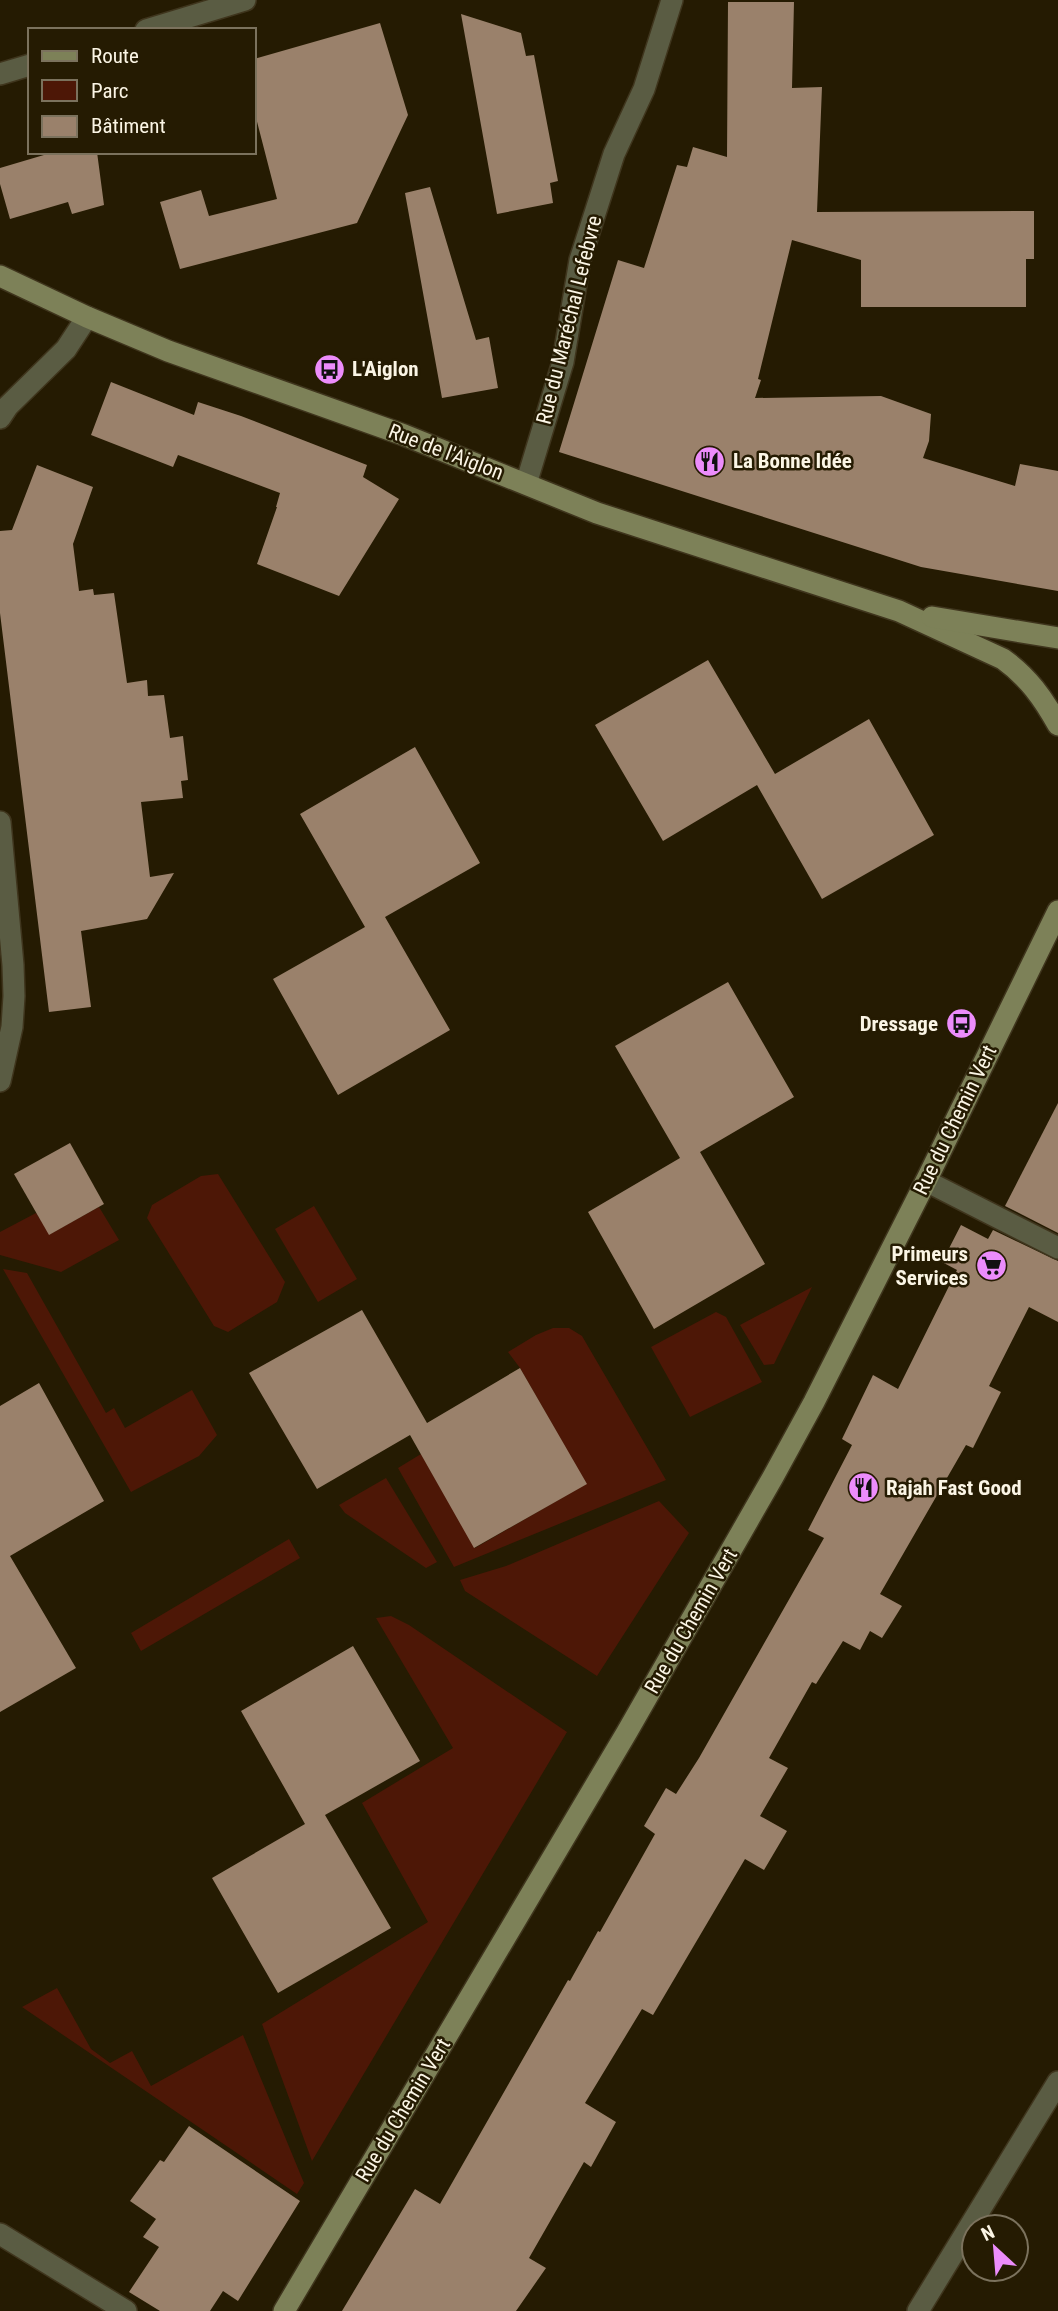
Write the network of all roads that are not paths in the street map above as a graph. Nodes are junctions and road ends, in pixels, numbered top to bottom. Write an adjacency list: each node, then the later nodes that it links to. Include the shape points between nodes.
1 (245, 0): 3 (street)
2 (673, 0): 9 (street, Rue du Maréchal Lefebvre, via 644,89 614,154 580,260 563,362)
3 (153, 28)
4 (28, 66): 5 (street)
5 (0, 74)
6 (0, 276): 7 (street, Rue de l'Aiglon)
7 (87, 317): 8 (street, via 66,349); 9 (street, Rue de l'Aiglon)
8 (0, 418)
9 (526, 484): 10 (street, Rue de l'Aiglon, via 622,522)
10 (899, 611): 11 (street, Rue de l'Aiglon); 12 (street, Rue de l'Aiglon, via 1003,659 1038,692)
11 (1058, 638)
12 (1058, 725)
13 (0, 822): 15 (street, via 14,996)
14 (1058, 911): 16 (street, Rue du Chemin Vert)
15 (0, 1081)
16 (926, 1181): 17 (street); 21 (street, Rue du Chemin Vert, via 814,1402 746,1524)
17 (1058, 1248)
18 (1058, 2082): 22 (street)
19 (0, 2234): 20 (street)
20 (126, 2311)
21 (284, 2311)
22 (918, 2311)

